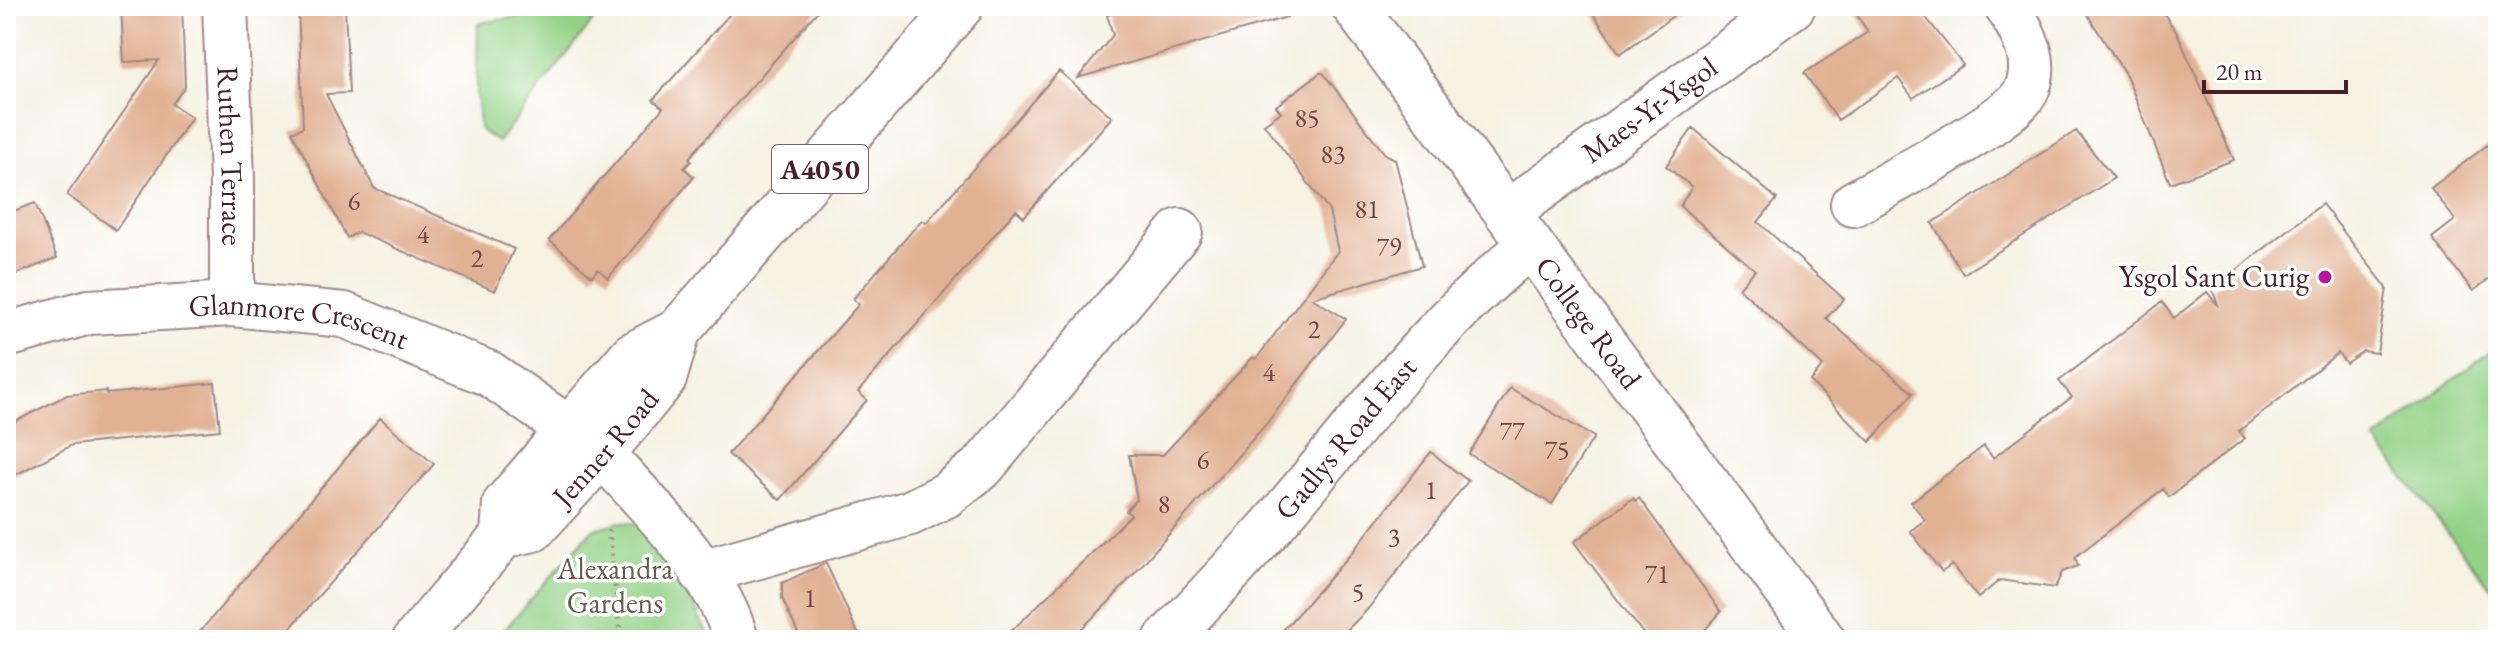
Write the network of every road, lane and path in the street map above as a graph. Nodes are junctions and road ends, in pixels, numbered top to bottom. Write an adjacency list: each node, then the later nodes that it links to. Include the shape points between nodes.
1 (225, 6): 9 (street, Ruthen Terrace)
2 (961, 6): 11 (street, Jenner Road / A4050, via 678,331 664,379)
3 (2007, 6): 6 (street, via 2024,32 2030,54 2030,76 2018,102)
4 (1362, 9): 7 (street, College Road)
5 (1780, 10): 7 (street, Maes-Yr-Ysgol)
6 (1853, 204)
7 (1519, 229): 17 (street, Gadlys Road East, via 1477,291 1417,352 1270,528); 18 (street, College Road)
8 (1180, 231): 13 (street, via 983,466 946,495 910,513)
9 (232, 304): 10 (street, Glanmore Crescent, via 89,312); 11 (street, Glanmore Crescent, via 344,315 490,374)
10 (6, 335)
11 (585, 442): 13 (street, Glanmore Crescent, via 642,495); 14 (street, Jenner Road / A4050, via 505,504 503,536)
12 (608, 525): 15 (path)
13 (702, 572): 16 (street, Glanmore Crescent, via 732,623)
14 (415, 640)
15 (621, 640)
16 (736, 640)
17 (1166, 640)
18 (1823, 640)

